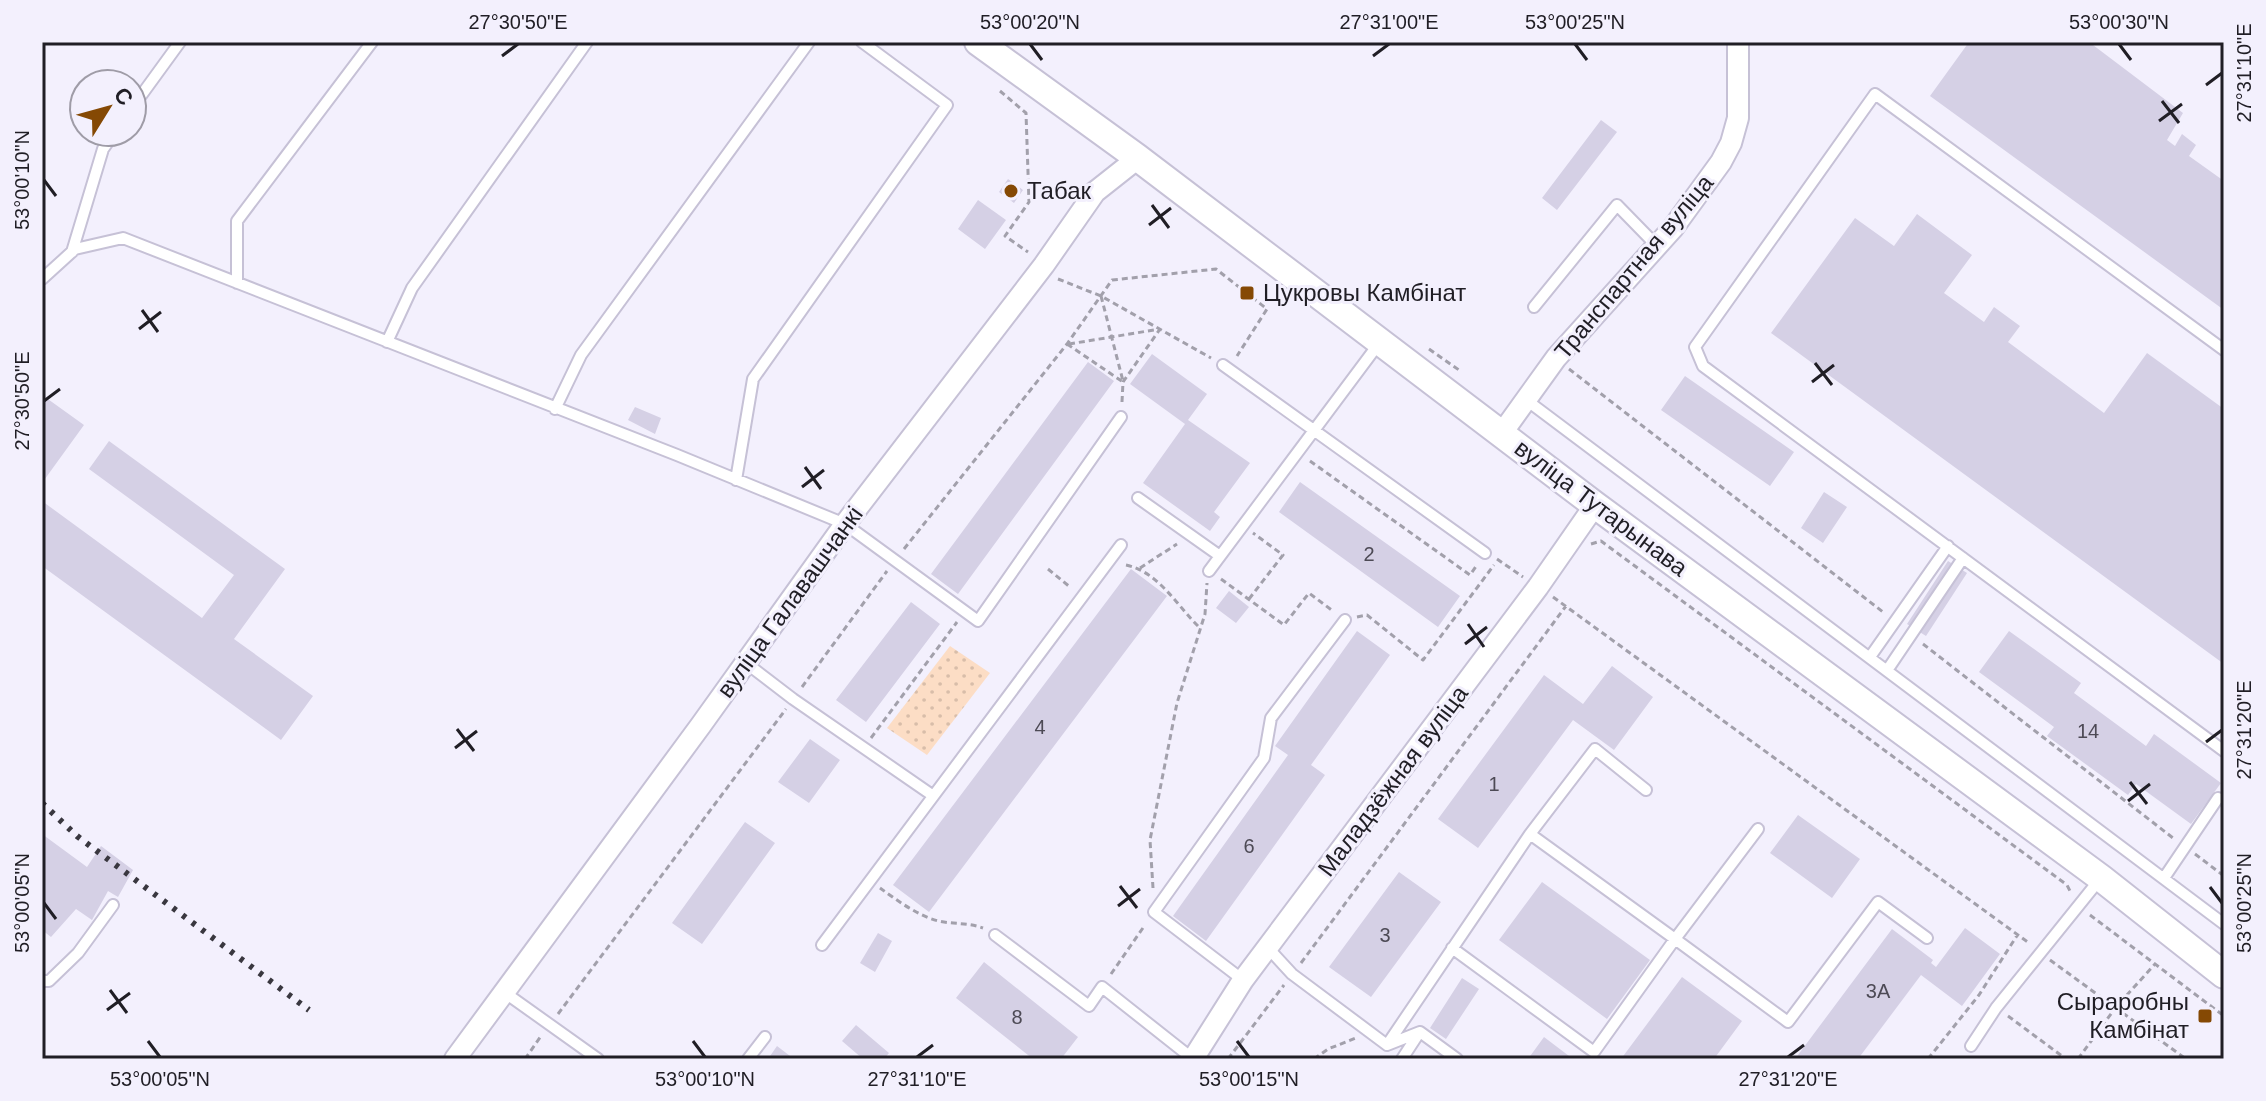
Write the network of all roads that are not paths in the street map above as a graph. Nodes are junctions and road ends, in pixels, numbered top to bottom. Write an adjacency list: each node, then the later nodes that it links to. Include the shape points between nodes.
1 (180, 42): 8 (lane)
2 (372, 42): 14 (lane, via 237,221)
3 (587, 42): 16 (lane, via 412,288)
4 (809, 42): 21 (lane, via 581,355)
5 (862, 42): 25 (lane, via 947,105 753,379)
6 (978, 42): 10 (street, вуліца Тутарынава)
7 (1734, 44): 11 (street, Транспартная вуліца, via 1738,118 1731,143 1709,181)
8 (148, 86)
9 (104, 148): 12 (lane)
10 (1138, 158): 17 (street, вуліца Тутарынава); 28 (street, вуліца Галавашчанкі, via 1095,192)
11 (1657, 246): 15 (lane, via 1617,205); 20 (street, Транспартная вуліца)
12 (72, 252): 13 (lane); 14 (lane, via 123,238)
13 (42, 279)
14 (237, 283): 16 (lane)
15 (1534, 307)
16 (387, 342): 21 (lane)
17 (1380, 342): 23 (lane); 24 (street, вуліца Тутарынава)
18 (2224, 350): 30 (lane, via 1875,94 1695,347 1703,366)
19 (1226, 367): 23 (lane)
20 (1525, 399): 24 (street, Транспартная вуліца); 36 (lane)
21 (555, 409): 25 (lane)
22 (1121, 417): 28 (lane, via 978,621)
23 (1313, 431): 31 (lane); 32 (lane)
24 (1502, 433): 27 (street, вуліца Тутарынава)
25 (736, 480): 28 (lane)
26 (1138, 498): 32 (lane)
27 (1595, 505): 45 (street, вуліца Тутарынава); 53 (street, Маладзёжная вуліца)
28 (845, 524): 37 (street, вуліца Галавашчанкі)
29 (1121, 545): 41 (lane)
30 (1948, 546): 33 (lane); 36 (lane)
31 (1485, 553)
32 (1220, 556): 34 (lane)
33 (1963, 558): 38 (lane); 39 (lane)
34 (1209, 571)
35 (1345, 620): 56 (lane, via 1271,718 1264,758 1154,912)
36 (1870, 657): 38 (lane)
37 (746, 663): 41 (lane); 58 (street, вуліца Галавашчанкі)
38 (1888, 669): 46 (lane)
39 (2224, 751)
40 (1646, 790): 44 (lane, via 1595,749)
41 (932, 795): 52 (lane)
42 (2218, 798): 46 (lane)
43 (1758, 829): 51 (lane)
44 (1530, 834): 51 (lane); 54 (lane)
45 (2101, 878): 55 (street, вуліца Тутарынава); 62 (lane)
46 (2164, 878): 48 (lane)
47 (113, 905): 57 (lane, via 78,953 49,981)
48 (2224, 924)
49 (995, 935): 66 (lane, via 1089,1006 1102,987)
50 (1927, 938): 51 (lane, via 1878,902 1788,1022)
51 (1675, 939): 54 (lane, via 1594,1052)
52 (822, 945)
53 (1268, 948): 56 (street, Маладзёжная вуліца); 61 (lane, via 1292,974)
54 (1452, 948): 61 (lane)
55 (2224, 975)
56 (1243, 980): 66 (street, Маладзёжная вуліца)
57 (42, 981)
58 (504, 992): 63 (street, вуліца Галавашчанкі); 64 (lane)
59 (1420, 1032): 61 (lane); 67 (lane); 68 (lane)
60 (765, 1037): 65 (lane)
61 (1387, 1045)
62 (1971, 1046)
63 (461, 1057)
64 (598, 1059)
65 (748, 1059)
66 (1193, 1059)
67 (1402, 1059)
68 (1457, 1059)

